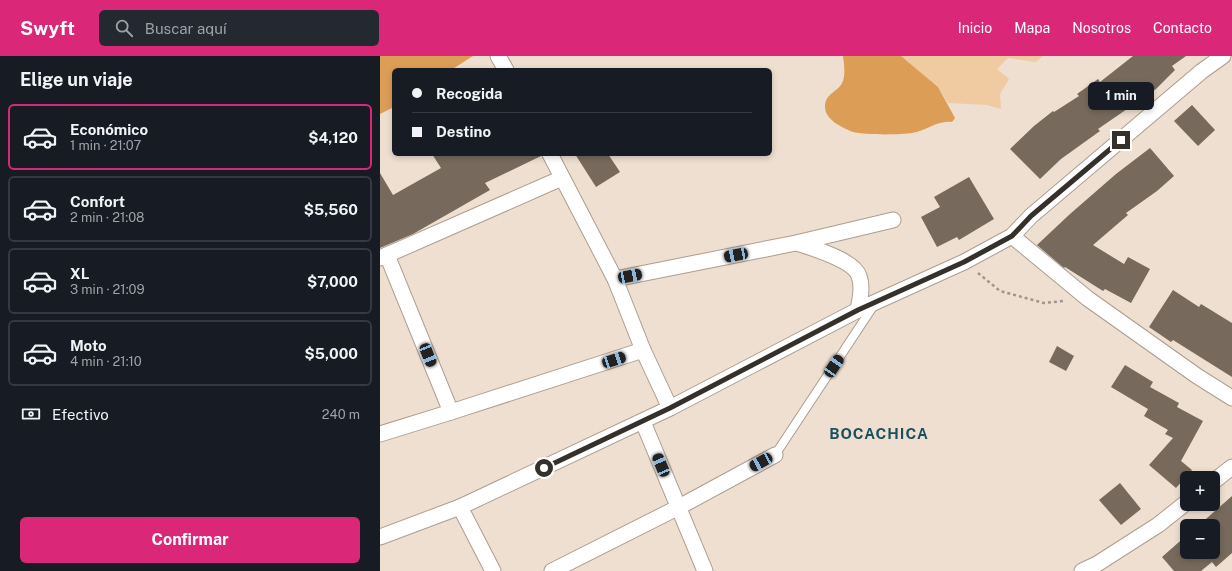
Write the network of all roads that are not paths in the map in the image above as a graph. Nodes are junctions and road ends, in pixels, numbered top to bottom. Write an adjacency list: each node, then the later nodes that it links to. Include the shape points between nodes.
1 (498, 56): 3 (street)
2 (1222, 56): 7 (street, via 1031,216)
3 (505, 68)
4 (551, 156): 5 (street)
5 (562, 178): 9 (street); 10 (street)
6 (893, 220): 8 (street)
7 (1012, 236): 11 (street, via 964,262); 14 (street, via 1087,298)
8 (796, 243): 10 (street); 12 (street, via 824,251 848,263 859,275 861,293)
9 (383, 257): 16 (street)
10 (615, 279): 13 (street)
11 (876, 303): 12 (street); 19 (lane)
12 (858, 310): 15 (street)
13 (643, 350): 15 (street); 16 (street)
14 (1232, 398)
15 (670, 408): 17 (street)
16 (451, 412): 18 (street)
17 (643, 422): 22 (street); 23 (street)
18 (380, 434)
19 (774, 455): 23 (street)
20 (1232, 467): 21 (street)
21 (1220, 476)
22 (460, 507): 25 (street); 26 (street)
23 (679, 507): 27 (street); 28 (street)
24 (1180, 508): 29 (street, via 1158,525)
25 (380, 537)
26 (492, 571)
27 (552, 571)
28 (705, 571)
29 (1082, 571)

